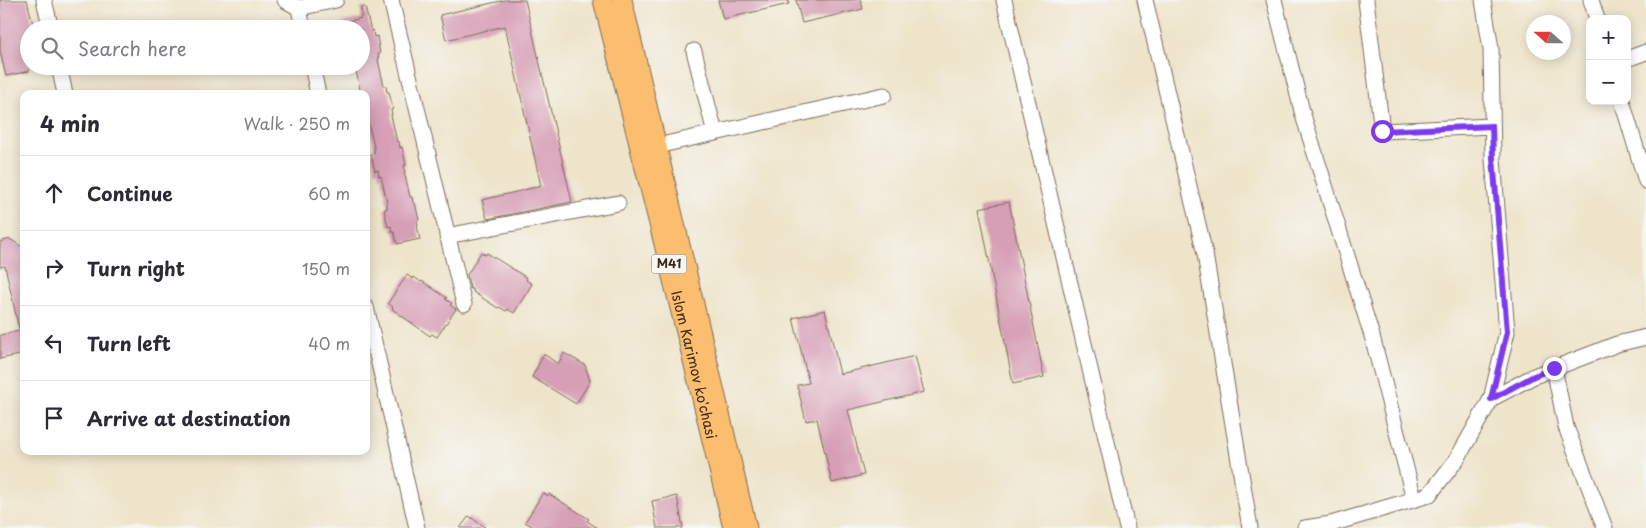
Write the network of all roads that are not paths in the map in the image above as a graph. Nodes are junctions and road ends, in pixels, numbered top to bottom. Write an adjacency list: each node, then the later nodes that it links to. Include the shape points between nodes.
1 (44, 0): 15 (street)
2 (285, 0): 13 (street)
3 (336, 0): 13 (street)
4 (391, 0): 31 (street)
5 (603, 0): 40 (main road, Islom Karimov ko'chasi / M41)
6 (622, 0): 28 (main road, Islom Karimov ko'chasi / M41)
7 (1004, 0): 42 (street)
8 (1145, 0): 43 (street, via 1205,254)
9 (1274, 0): 37 (street, via 1303,115 1372,336)
10 (1366, 0): 26 (street, via 1382,131)
11 (1483, 0): 26 (street, via 1491,49)
12 (1591, 0): 14 (street)
13 (299, 8): 16 (street)
14 (1596, 15)
15 (49, 20)
16 (302, 20)
17 (694, 51): 27 (street)
18 (1646, 52): 19 (street)
19 (1631, 58)
20 (61, 75): 22 (street)
21 (314, 75): 23 (street)
22 (64, 90)
23 (317, 90)
24 (884, 95): 27 (street)
25 (1623, 105): 29 (street)
26 (1492, 126): 36 (street, via 1507,332)
27 (715, 133): 28 (street)
28 (657, 146): 41 (main road, Islom Karimov ko'chasi / M41)
29 (1646, 181)
30 (618, 203): 31 (street)
31 (447, 236): 32 (street)
32 (464, 304)
33 (370, 324): 39 (street)
34 (1646, 337): 35 (street, via 1617,344)
35 (1554, 368): 36 (street); 45 (street, via 1566,426)
36 (1491, 399): 37 (street, via 1457,459 1429,495)
37 (1414, 500): 38 (street)
38 (1331, 526): 44 (street)
39 (417, 528)
40 (733, 528)
41 (747, 528)
42 (1127, 528)
43 (1250, 528)
44 (1305, 528)
45 (1605, 528)

